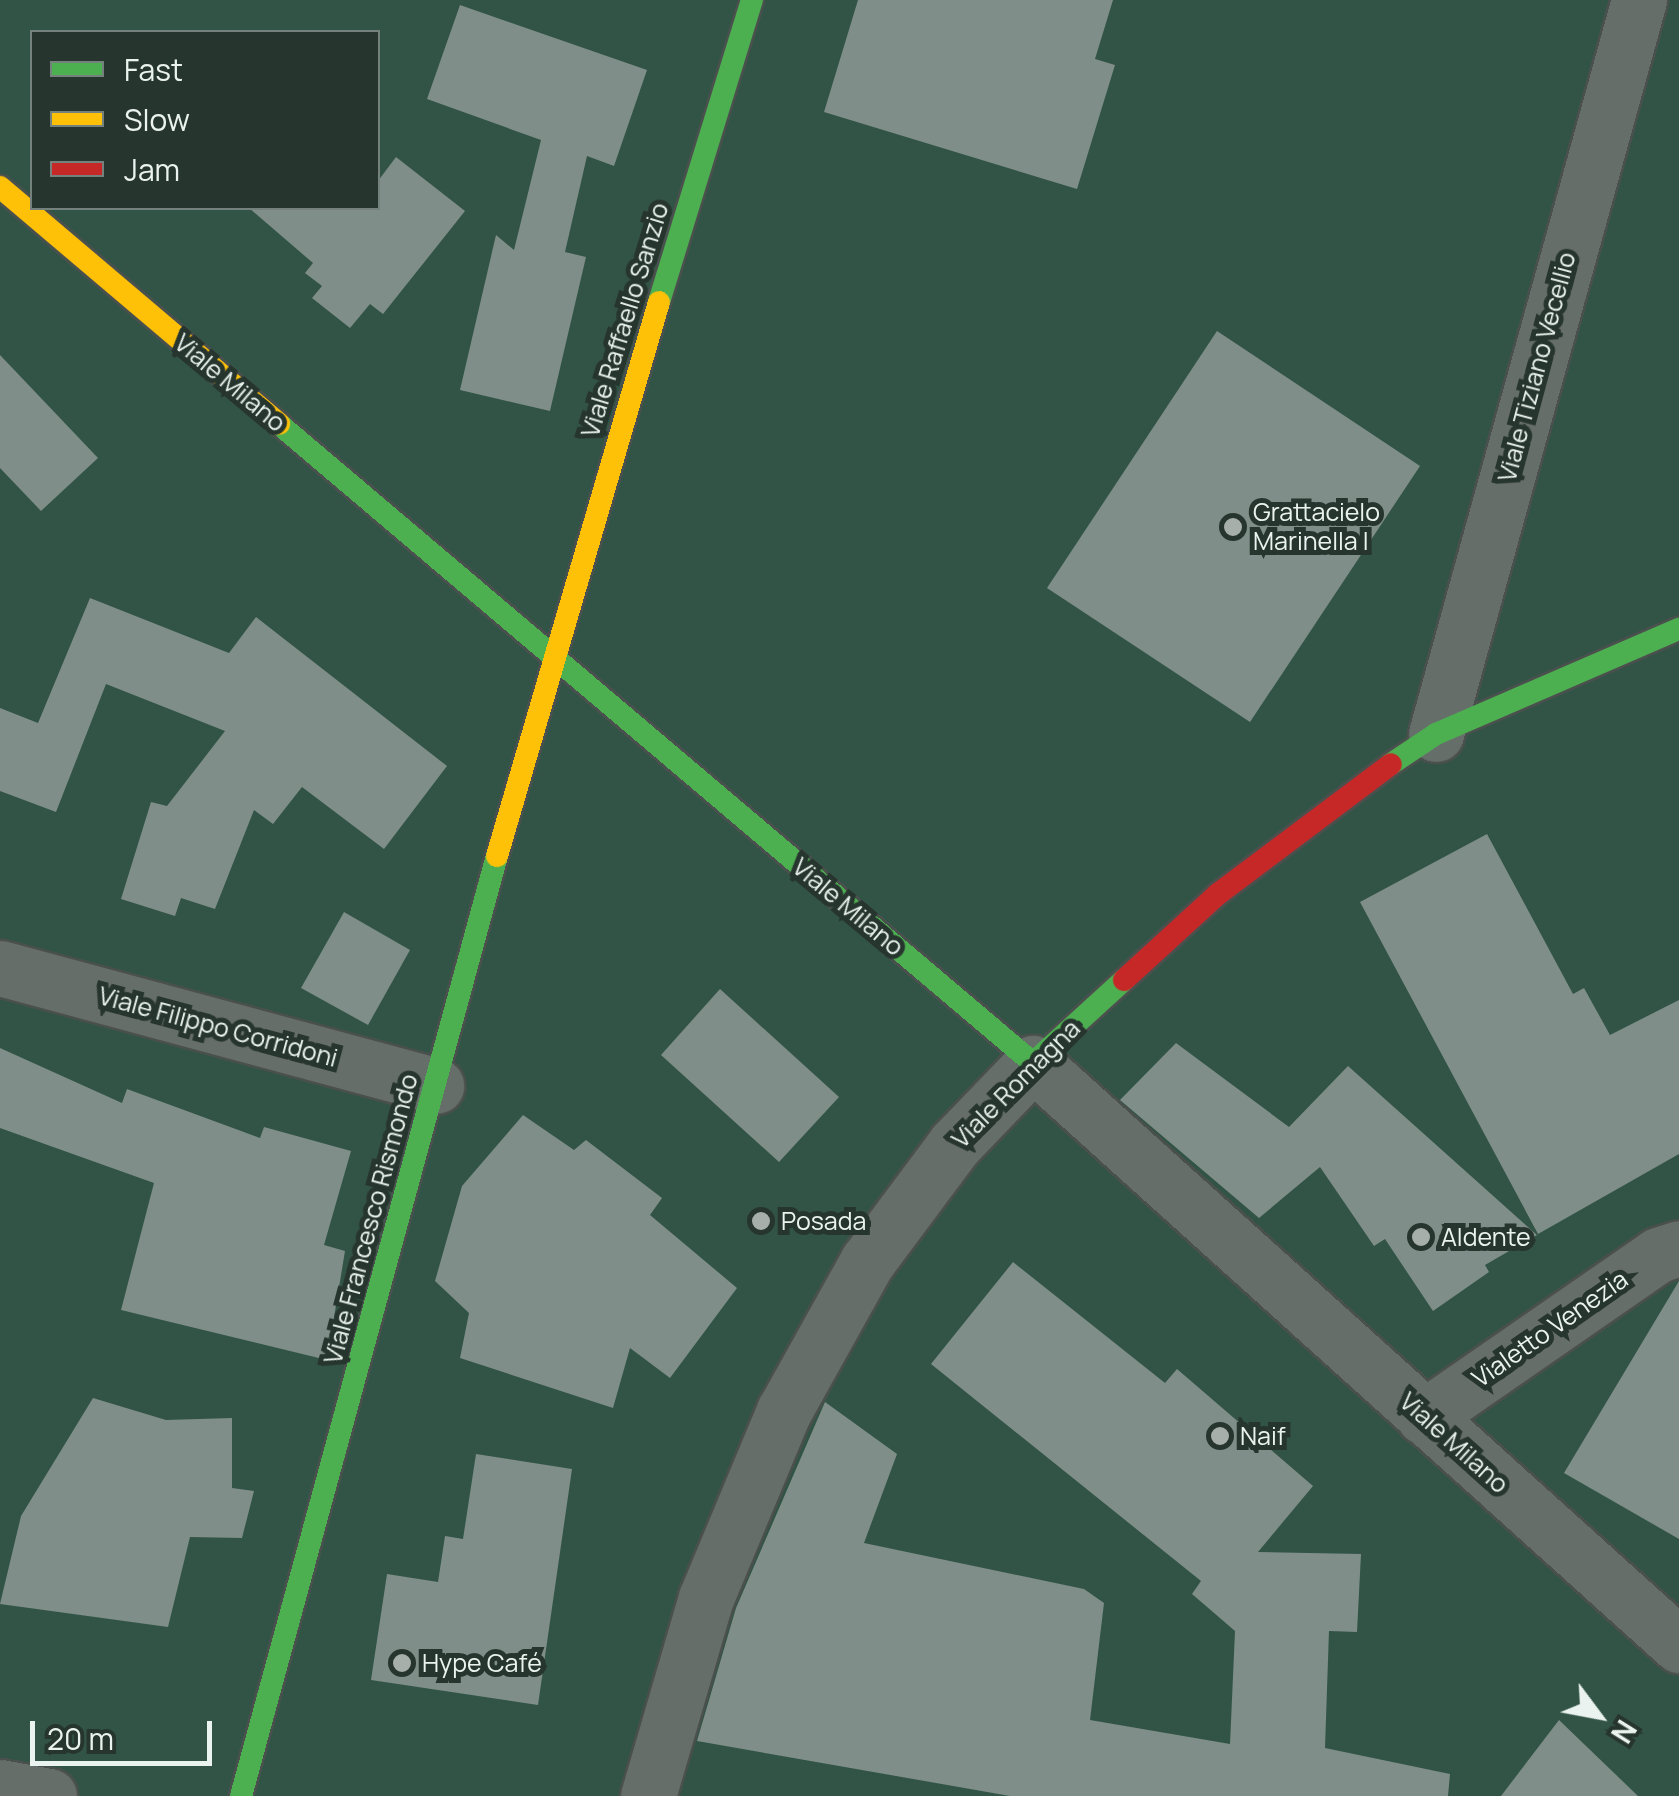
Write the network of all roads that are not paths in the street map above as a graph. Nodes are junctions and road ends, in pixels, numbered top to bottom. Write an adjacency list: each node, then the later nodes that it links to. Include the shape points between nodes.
1 (752, 0): 5 (street, Viale Raffaello Sanzio)
2 (1638, 0): 6 (street, Viale Tiziano Vecellio)
3 (0, 187): 5 (street, Viale Milano)
4 (1679, 629): 6 (street, Viale Romagna)
5 (550, 656): 8 (street, Viale Milano); 9 (street, Viale Francesco Rismondo)
6 (1436, 734): 8 (street, Viale Romagna, via 1218,894)
7 (0, 968): 9 (street, Viale Filippo Corridoni)
8 (1033, 1063): 11 (street, Viale Milano); 16 (street, Viale Romagna, via 955,1144 866,1262 784,1411 706,1598)
9 (436, 1086): 15 (street, Viale Francesco Rismondo)
10 (1679, 1248): 11 (street, Vialetto Venezia, via 1658,1254)
11 (1424, 1416): 12 (street, Viale Milano)
12 (1679, 1645)
13 (0, 1788): 14 (street)
14 (48, 1796)
15 (241, 1796)
16 (648, 1796)

